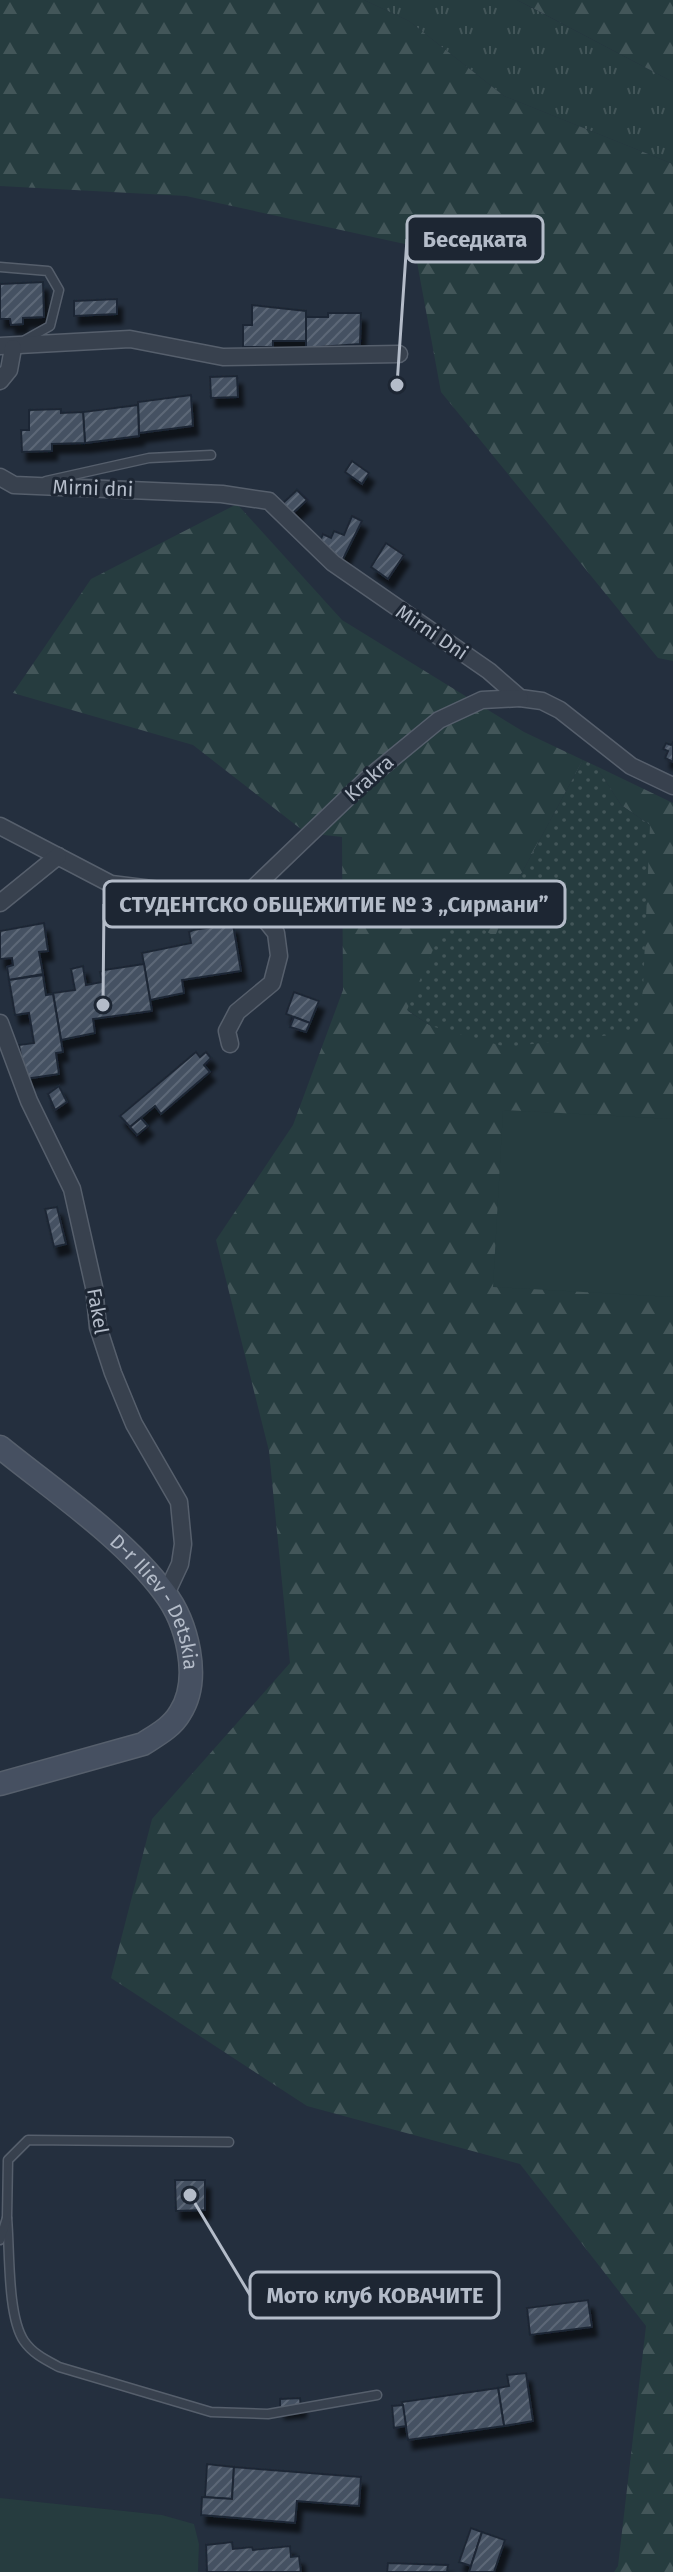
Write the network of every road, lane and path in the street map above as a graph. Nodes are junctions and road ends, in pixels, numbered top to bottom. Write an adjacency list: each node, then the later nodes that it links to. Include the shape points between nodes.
1 (0, 267): 2 (lane, via 48,271 59,290 50,326)
2 (6, 347): 3 (street, via 130,339 223,357); 4 (street, via 9,370)
3 (399, 354)
4 (0, 381)
5 (211, 455): 7 (lane, via 149,458)
6 (0, 477): 7 (street, Mirni dni)
7 (26, 485): 8 (street, Mirni Dni, via 269,501 333,563)
8 (520, 698): 9 (street, Mirni Dni, via 560,710 631,766); 12 (street, Krakra, via 482,700 439,720 357,789)
9 (673, 786)
10 (0, 826): 11 (street)
11 (58, 856): 12 (street, via 111,884); 13 (street)
12 (241, 900): 15 (street, via 276,933 279,956 272,983 237,1012 227,1031)
13 (0, 903)
14 (0, 1023): 17 (street, Fakel, via 29,1101 72,1189 98,1327 113,1373 134,1424 179,1502 183,1544)
15 (230, 1044)
16 (0, 1447): 17 (street, D-r Iliev - Detskia, via 137,1561)
17 (166, 1594): 18 (street, D-r Iliev - Detskia, via 191,1658 188,1691 175,1720 124,1751)
18 (0, 1784)
19 (229, 2142): 20 (lane, via 28,2140 8,2160)
20 (7, 2218): 21 (lane); 23 (lane)
21 (0, 2240)
22 (0, 2279): 23 (lane)
23 (13, 2287): 24 (lane, via 16,2325 39,2357 197,2408 268,2414)
24 (377, 2395)

